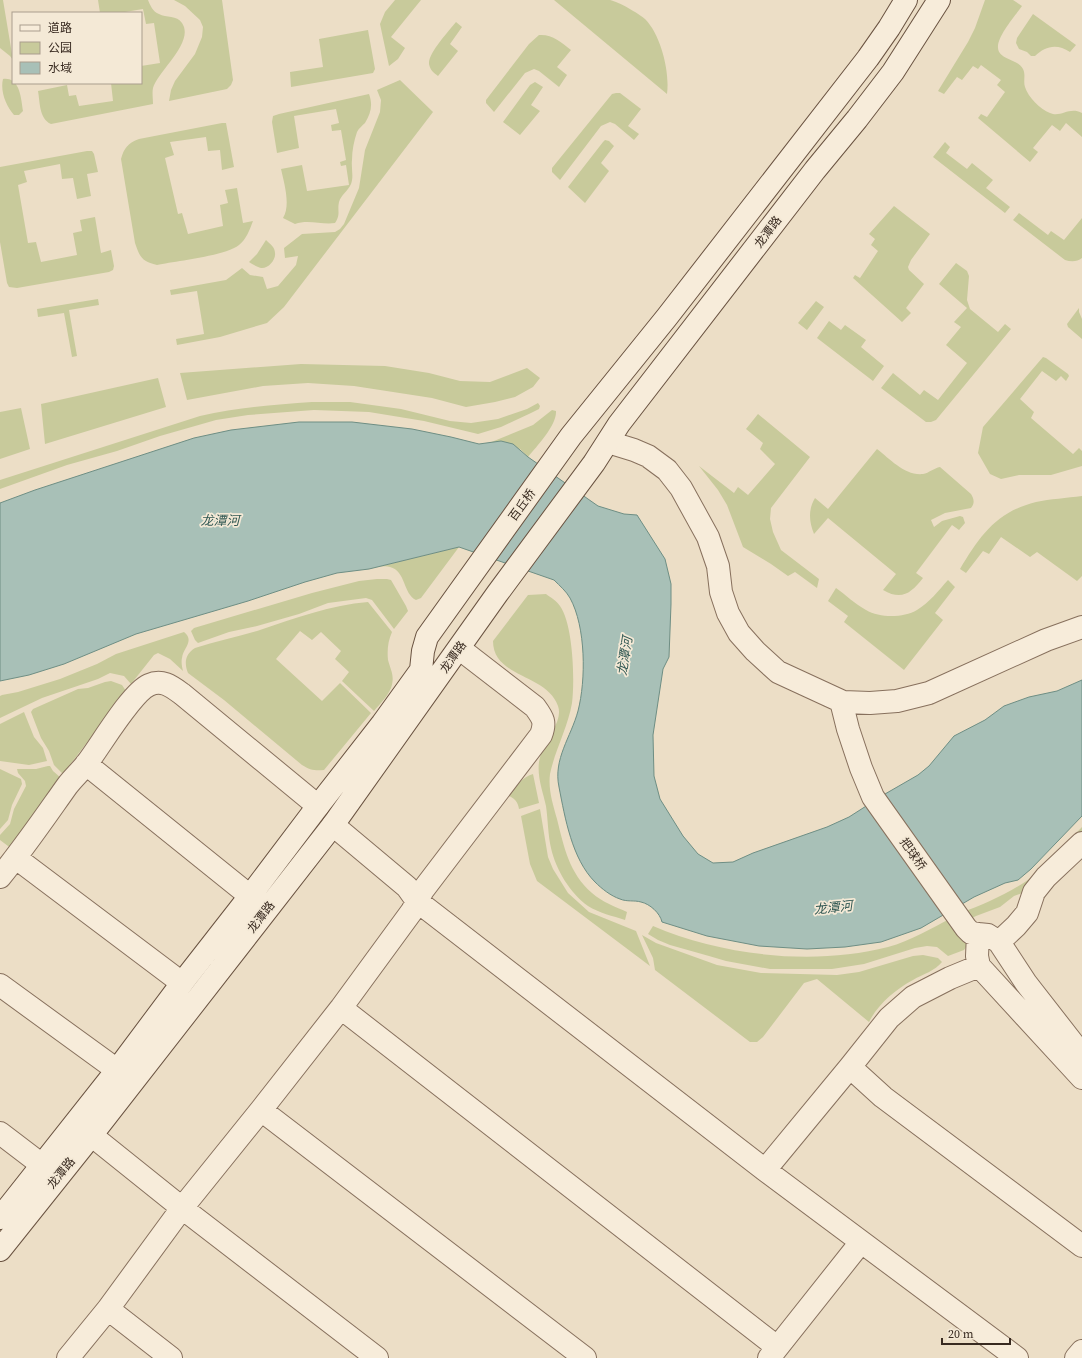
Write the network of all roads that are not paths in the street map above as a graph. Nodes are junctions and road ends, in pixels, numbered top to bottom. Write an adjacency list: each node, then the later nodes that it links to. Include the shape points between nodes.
1 (906, 0): 4 (street, 百丘桥, via 868,58 565,445)
2 (939, 0): 3 (street, 龙潭路, via 893,72 619,424)
3 (608, 442): 6 (street, 龙潭路); 7 (street, via 648,456 667,470 681,488 708,537 718,566 721,592 728,613 739,633 756,652 778,672)
4 (479, 564): 9 (street, 龙潭路, via 427,637 421,670)
5 (1082, 627): 7 (street, via 1046,640 929,693 897,701)
6 (460, 649): 10 (street, 龙潭路); 15 (street, via 535,707 542,717 544,726 531,749)
7 (843, 702): 16 (street, 把球桥, via 848,729 873,797 966,928 971,933)
8 (86, 764): 9 (street, via 134,697 147,686 160,682 168,684 182,694); 12 (street, via 68,784); 14 (street)
9 (318, 806): 14 (street, 龙潭路)
10 (333, 825): 15 (street, via 407,887); 28 (street, 龙潭路)
11 (1082, 843): 17 (street, via 1046,877 1034,892 1027,913)
12 (16, 858): 13 (street); 19 (street)
13 (0, 877)
14 (250, 896): 19 (street, 龙潭路)
15 (417, 901): 21 (street); 30 (street)
16 (978, 934): 17 (street, 把球桥, via 988,935); 18 (street)
17 (999, 942): 22 (street, via 1026,983)
18 (979, 966): 23 (street, via 913,997 889,1018); 25 (street)
19 (182, 983): 24 (street, 龙潭路)
20 (0, 986): 24 (street)
21 (341, 1008): 26 (street); 38 (street)
22 (1082, 1055)
23 (850, 1067): 30 (street); 34 (street, via 883,1097)
24 (117, 1070): 29 (street, 龙潭路)
25 (1082, 1078)
26 (261, 1110): 31 (street); 43 (street)
27 (0, 1132): 29 (street)
28 (87, 1140): 31 (street); 35 (street, 龙潭路)
29 (42, 1164): 32 (street, 龙潭路)
30 (765, 1170): 33 (street)
31 (179, 1213): 36 (street); 41 (street); 42 (street)
32 (0, 1218)
33 (861, 1242): 38 (street); 44 (street)
34 (1082, 1246)
35 (0, 1250)
36 (108, 1309): 39 (street); 40 (street)
37 (1082, 1352): 45 (street)
38 (773, 1353)
39 (68, 1358)
40 (171, 1358)
41 (359, 1358)
42 (377, 1358)
43 (585, 1358)
44 (1017, 1358)
45 (1076, 1358)

